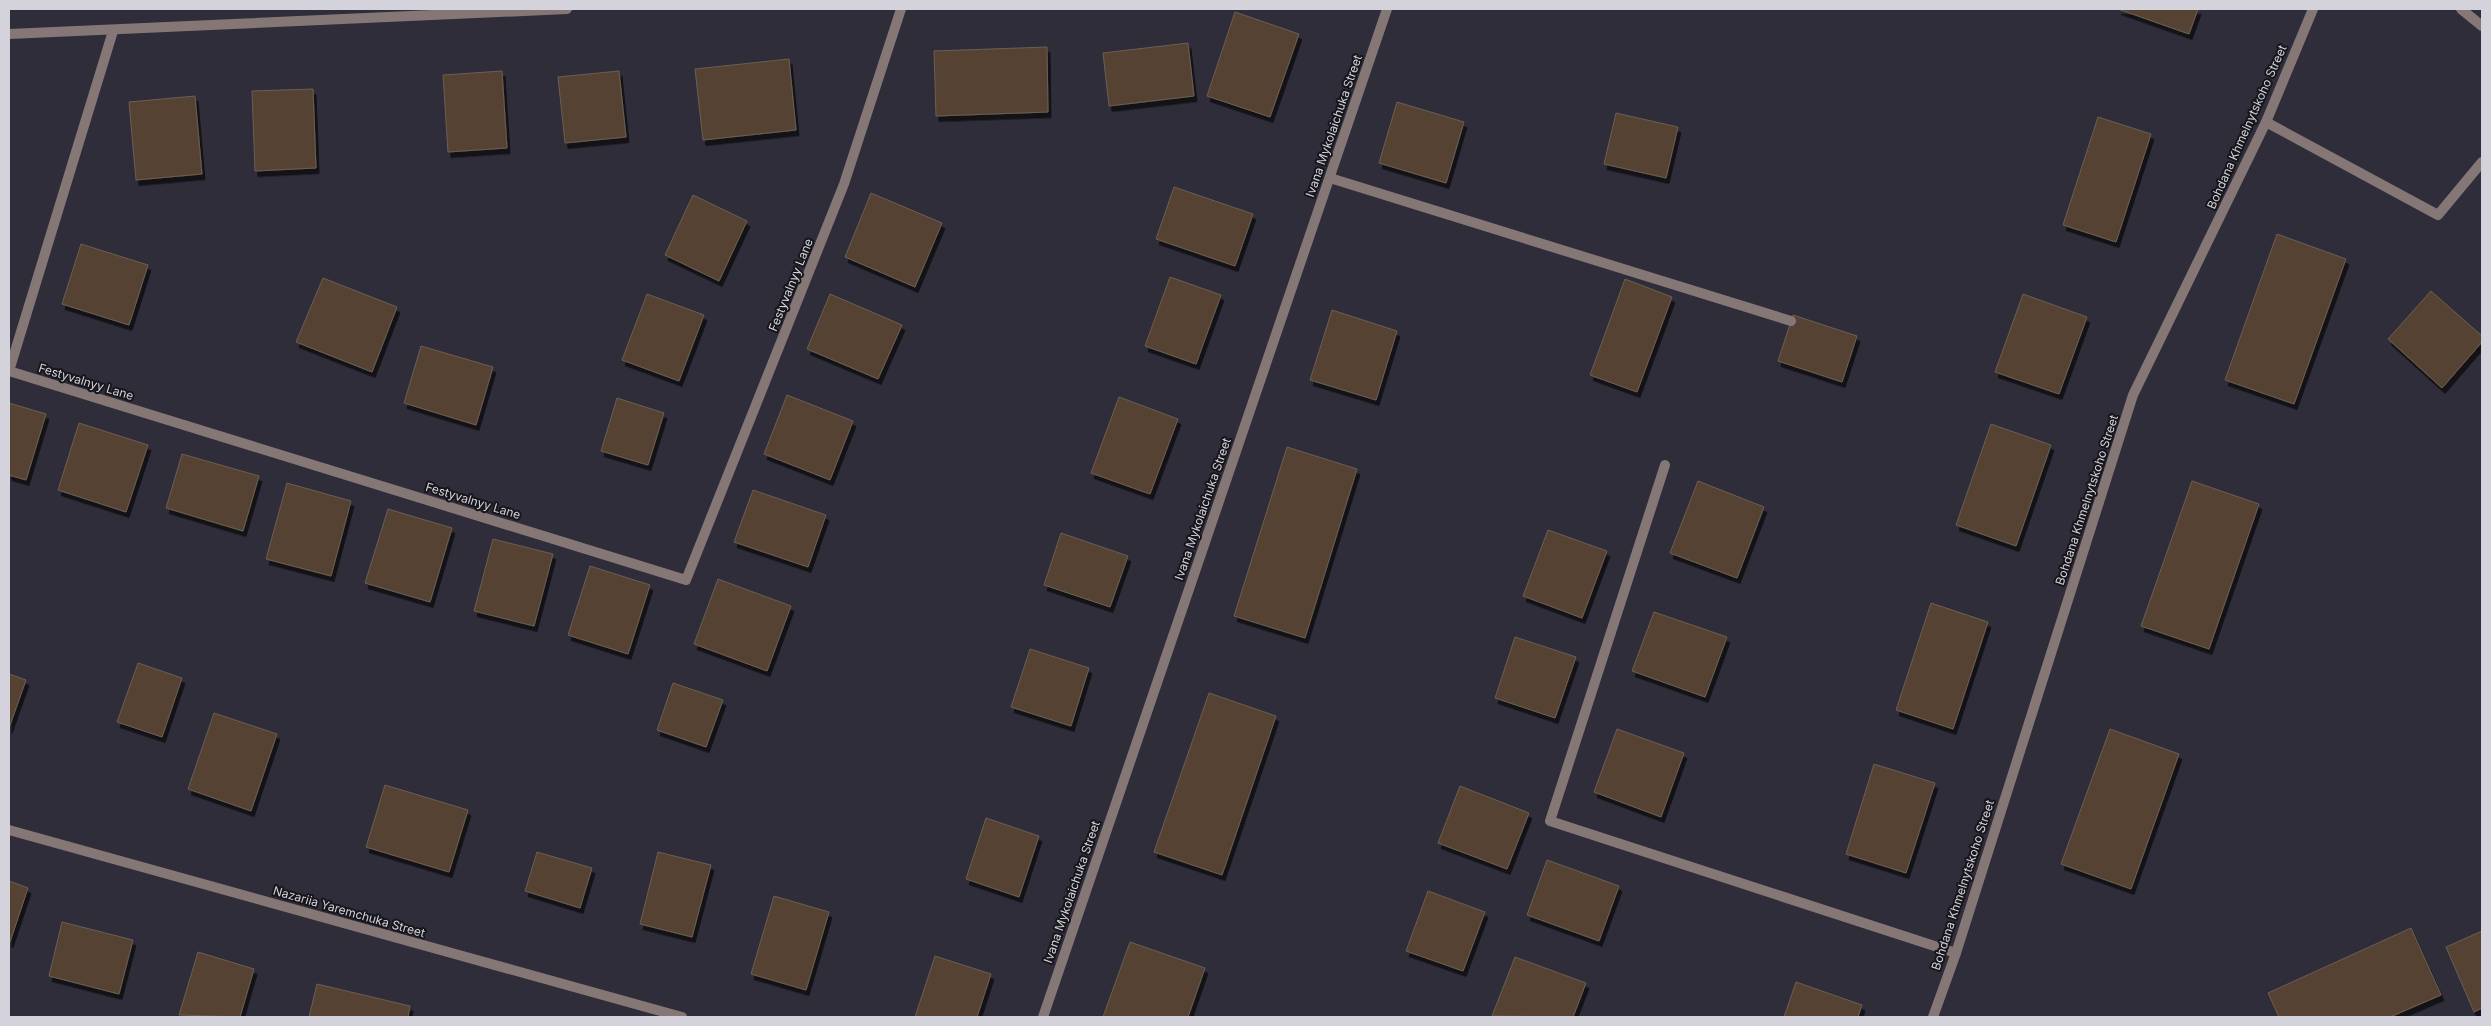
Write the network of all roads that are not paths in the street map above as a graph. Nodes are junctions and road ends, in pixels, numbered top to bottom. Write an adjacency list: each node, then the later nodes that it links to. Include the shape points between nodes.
1 (568, 9): 7 (street)
2 (900, 9): 7 (street, Festyvalnyy Lane, via 844,184 686,580 9,371)
3 (1387, 9): 11 (street, Ivana Mykolaichuka Street)
4 (2313, 9): 9 (street, Bohdana Khmelnytskoho Street)
5 (2461, 9): 6 (street)
6 (2482, 26)
7 (113, 31): 8 (street)
8 (9, 34)
9 (2266, 122): 10 (street, via 2438,215); 15 (street, Bohdana Khmelnytskoho Street, via 2134,394)
10 (2482, 162)
11 (1330, 178): 12 (street); 17 (street, Ivana Mykolaichuka Street)
12 (1791, 321)
13 (1665, 465): 15 (street, via 1550,821)
14 (9, 830): 16 (street, Nazariia Yaremchuka Street)
15 (1956, 953): 18 (street, Bohdana Khmelnytskoho Street)
16 (682, 1017)
17 (1043, 1017)
18 (1933, 1017)

